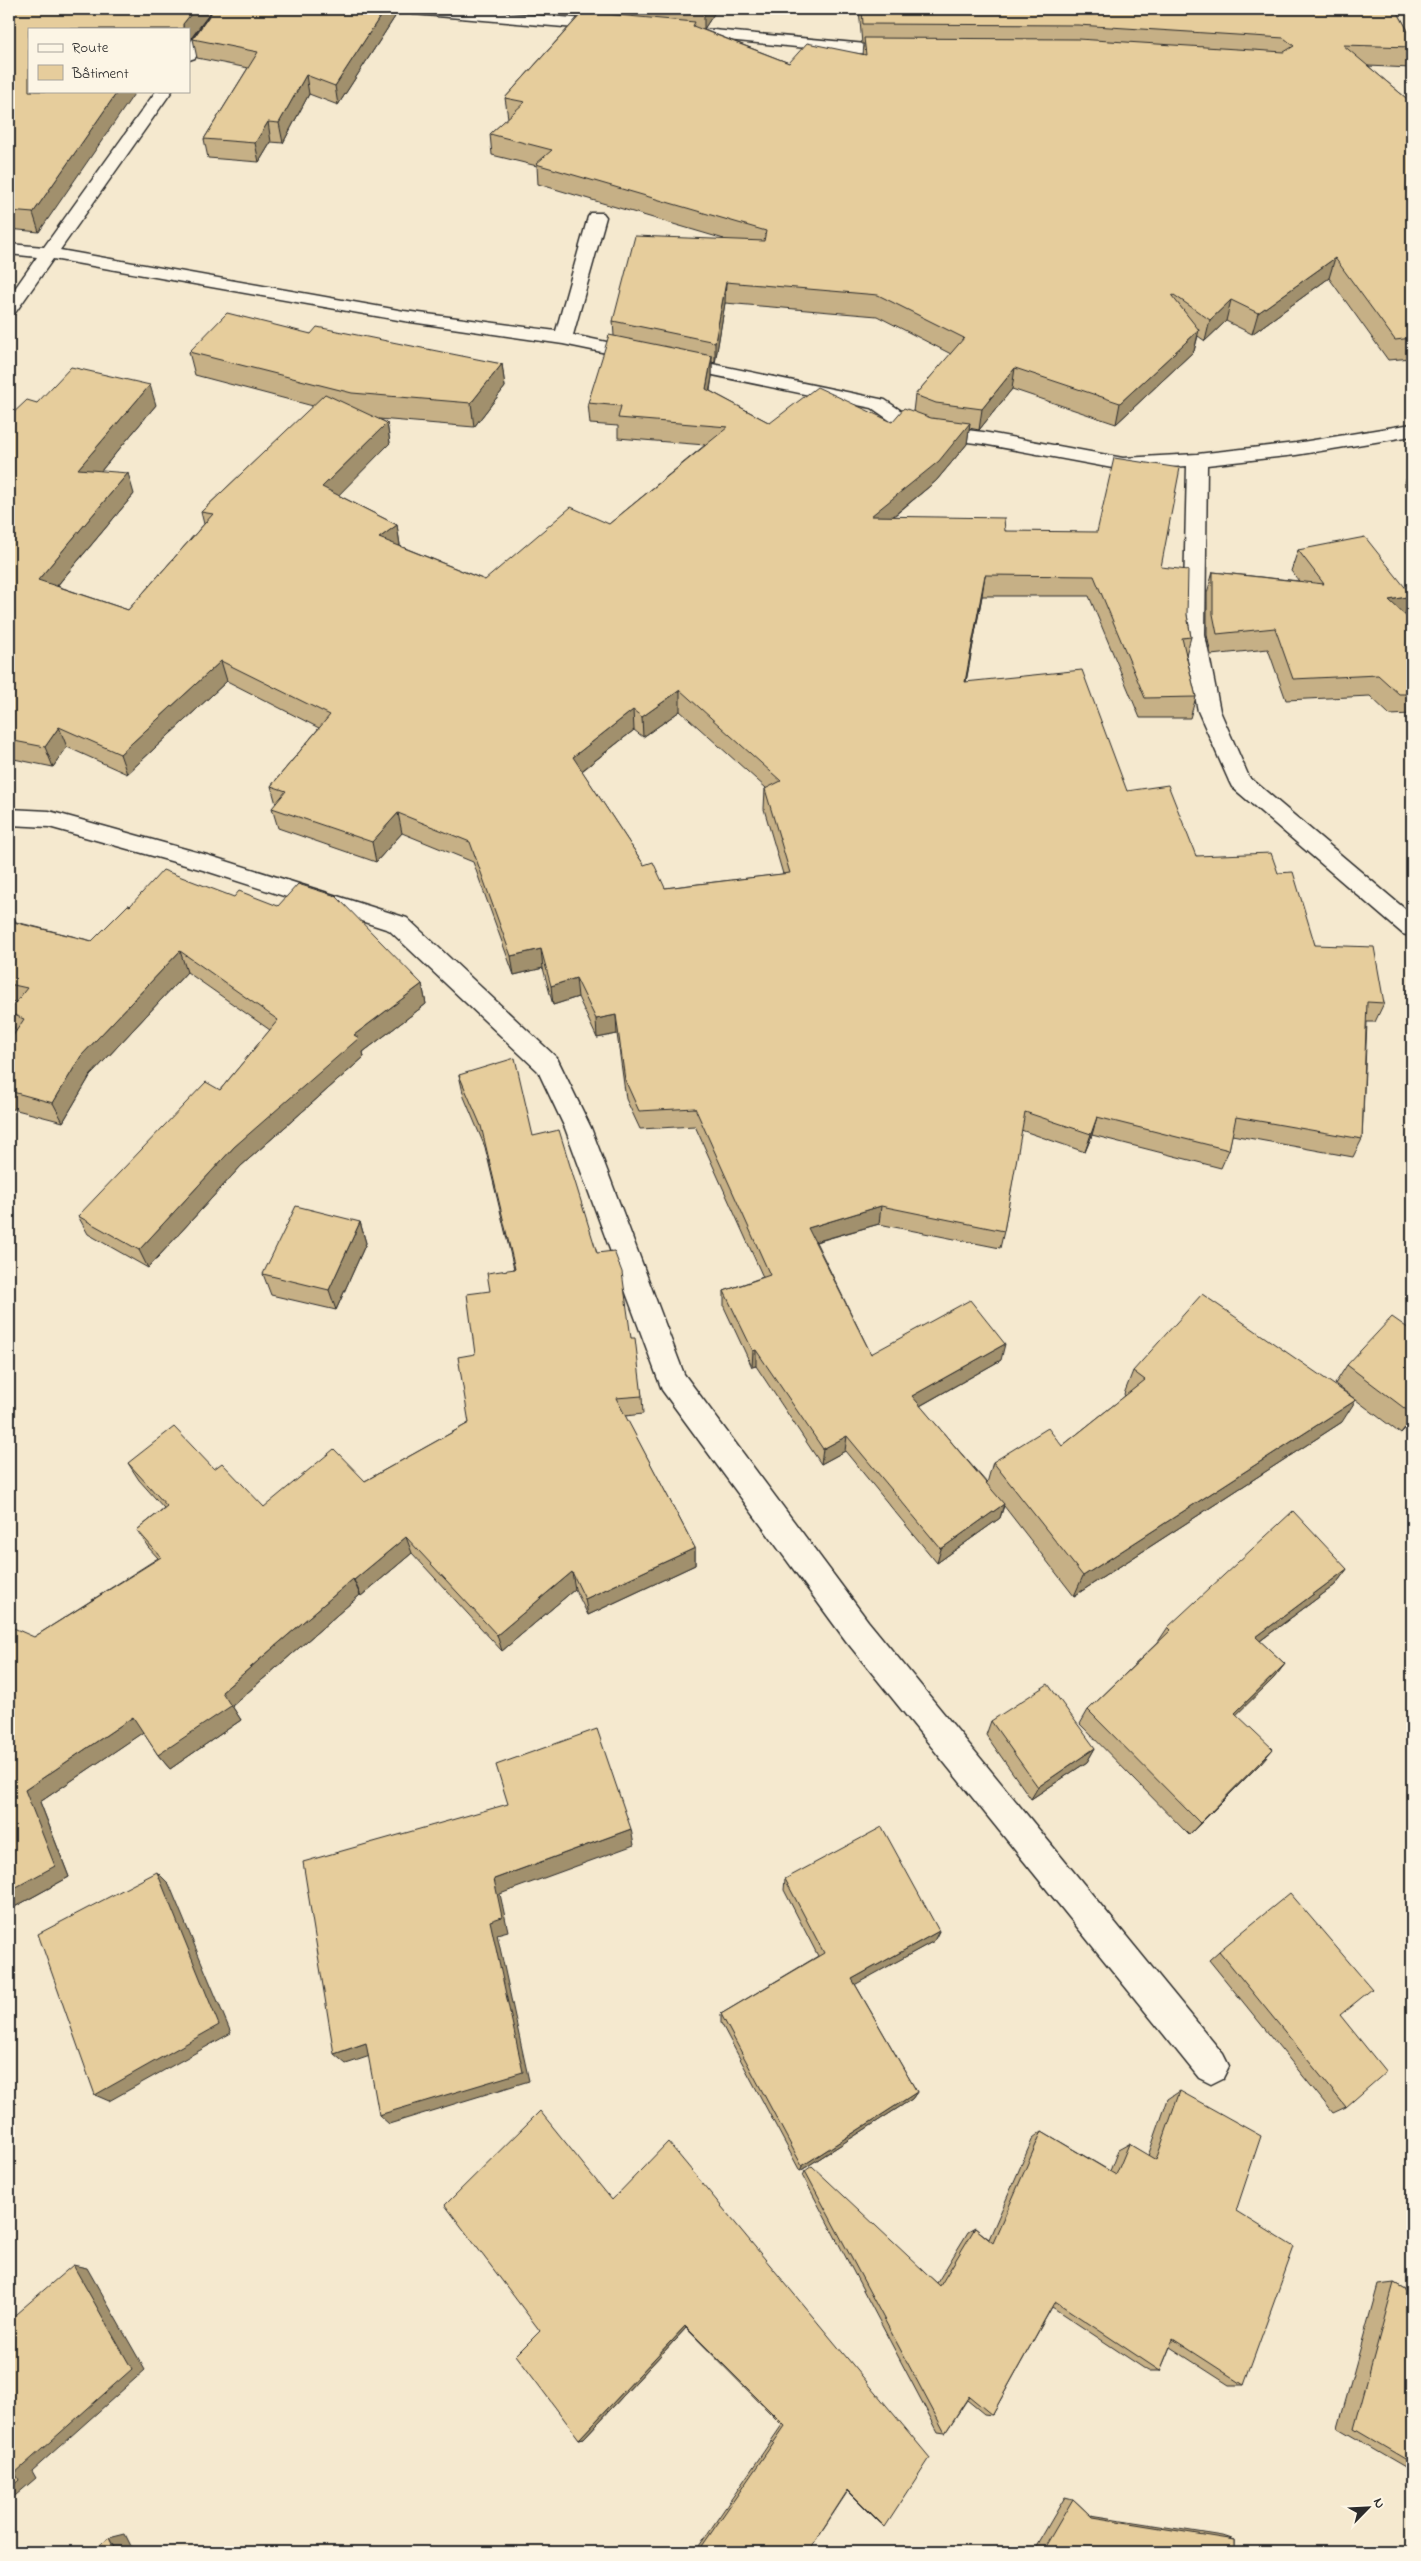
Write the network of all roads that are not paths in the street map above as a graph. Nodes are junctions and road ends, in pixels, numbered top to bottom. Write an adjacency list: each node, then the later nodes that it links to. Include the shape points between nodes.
1 (221, 9): 6 (street)
2 (413, 9): 3 (street)
3 (629, 28)
4 (668, 31): 5 (street, via 875,52)
5 (914, 52)
6 (190, 55)
7 (163, 92): 10 (street)
8 (597, 217): 12 (street)
9 (9, 249): 10 (street)
10 (49, 253): 11 (street); 12 (street, via 404,316)
11 (9, 309)
12 (563, 338): 14 (street, via 878,404 902,420 929,431 1123,464)
13 (1412, 430): 14 (street, via 1296,449)
14 (1197, 460): 16 (street, via 1194,635 1209,711 1240,781)
15 (9, 817): 17 (street, via 49,819 207,863 398,924 548,1065 578,1128 672,1381 857,1631)
16 (1412, 928)
17 (1211, 2066)

